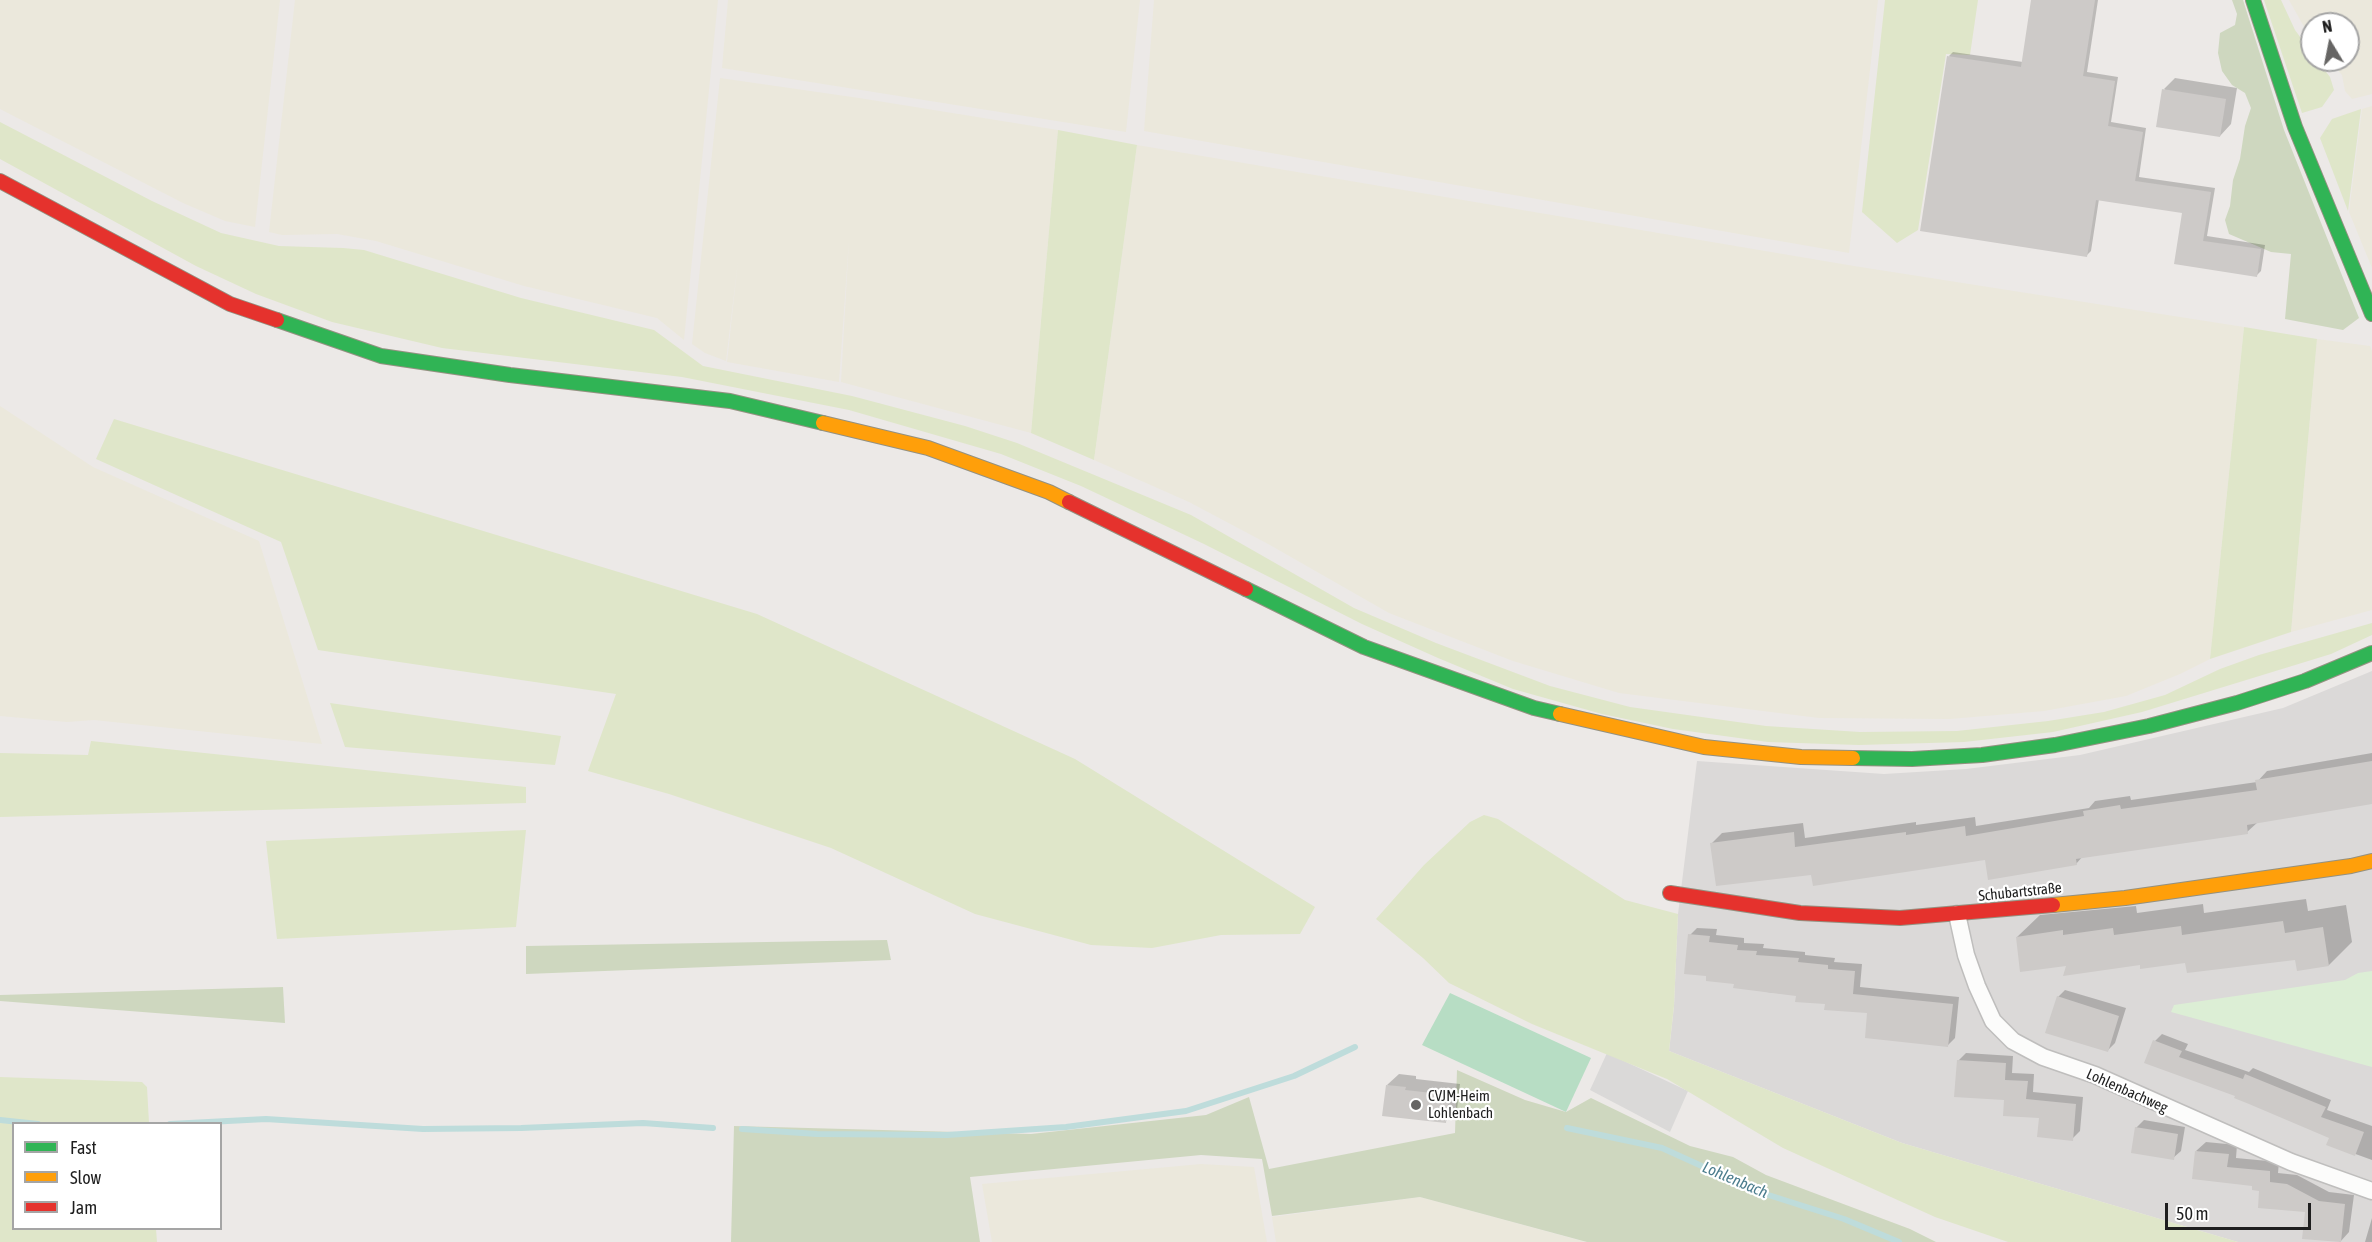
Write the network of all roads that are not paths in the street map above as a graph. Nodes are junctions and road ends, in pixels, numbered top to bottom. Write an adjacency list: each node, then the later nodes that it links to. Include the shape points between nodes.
1 (2253, 0): 3 (main road, via 2295,127)
2 (0, 181): 4 (main road, via 230,304 381,356 730,401 928,448 1049,492 1364,647 1534,708 1704,747 1801,757 1912,759 2055,745 2237,703)
3 (2372, 314)
4 (2372, 653)
5 (2372, 861): 7 (main road, Schubartstraße, via 2125,898)
6 (1670, 893): 7 (main road, Schubartstraße, via 1800,913 1888,918)
7 (1957, 915): 8 (street, Lohlenbachweg, via 1977,986 1993,1021 2013,1041 2043,1058 2095,1075 2290,1162)
8 (2372, 1191)

